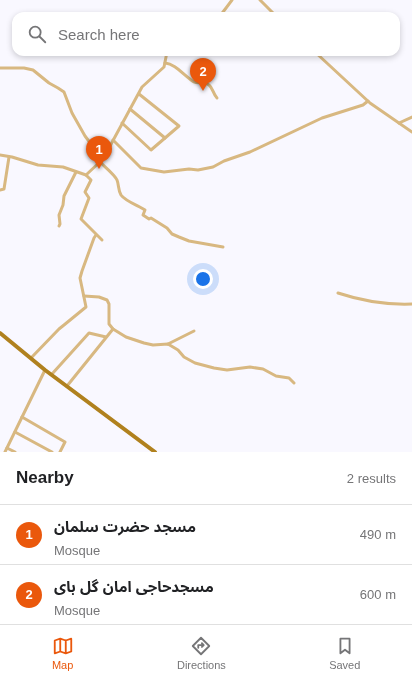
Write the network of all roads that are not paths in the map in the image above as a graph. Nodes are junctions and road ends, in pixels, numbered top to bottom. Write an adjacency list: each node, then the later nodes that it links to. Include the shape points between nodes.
1 (232, 0): 3 (street)
2 (260, 0): 4 (street)
3 (223, 12)
4 (272, 12)
5 (166, 56): 7 (street)
6 (318, 56): 11 (street)
7 (165, 63): 9 (street, via 164,67 142,87); 10 (street, via 195,83 207,83)
8 (0, 68): 21 (street, via 33,70 64,92 72,112 100,156)
9 (139, 94): 12 (street); 17 (street, via 179,126)
10 (217, 98)
11 (368, 101): 15 (street); 18 (street, via 322,118 250,152 213,167 198,170 164,172 141,168)
12 (130, 109): 14 (street); 17 (street)
13 (412, 117): 15 (street)
14 (122, 123): 17 (street, via 151,150); 18 (street)
15 (399, 123): 16 (street)
16 (412, 132)
17 (165, 138)
18 (113, 140): 21 (street)
19 (0, 155): 20 (street)
20 (9, 157): 22 (street, via 38,165 63,167); 24 (street, via 4,189)
21 (101, 162): 23 (street); 28 (street, via 118,182 122,196 145,210 143,216 151,218 179,238)
22 (76, 172): 23 (street); 25 (street, via 64,196)
23 (86, 175): 26 (street, via 91,180 85,192 89,198 81,219)
24 (0, 190)
25 (59, 226)
26 (96, 235): 27 (street); 30 (street, via 80,278)
27 (102, 240)
28 (223, 247)
29 (338, 292): 31 (street, via 357,299 385,304)
30 (84, 296): 32 (street, via 107,300 109,324); 37 (street, via 86,307 58,329)
31 (412, 304)
32 (113, 330): 35 (street); 36 (street, via 144,343)
33 (194, 331): 36 (street)
34 (0, 333): 37 (main road)
35 (106, 337): 39 (street, via 89,333); 41 (street)
36 (168, 344): 40 (street, via 195,363 227,370 250,367 263,369 276,376 288,378)
37 (31, 358): 38 (main road)
38 (45, 370): 39 (main road); 42 (street)
39 (52, 374): 41 (main road)
40 (294, 383)
41 (67, 386): 49 (main road)
42 (22, 417): 43 (street); 48 (street, via 65,442)
43 (15, 432): 44 (street); 47 (street)
44 (7, 448): 45 (street); 46 (street)
45 (5, 452)
46 (15, 452)
47 (52, 452)
48 (60, 452)
49 (155, 452)

